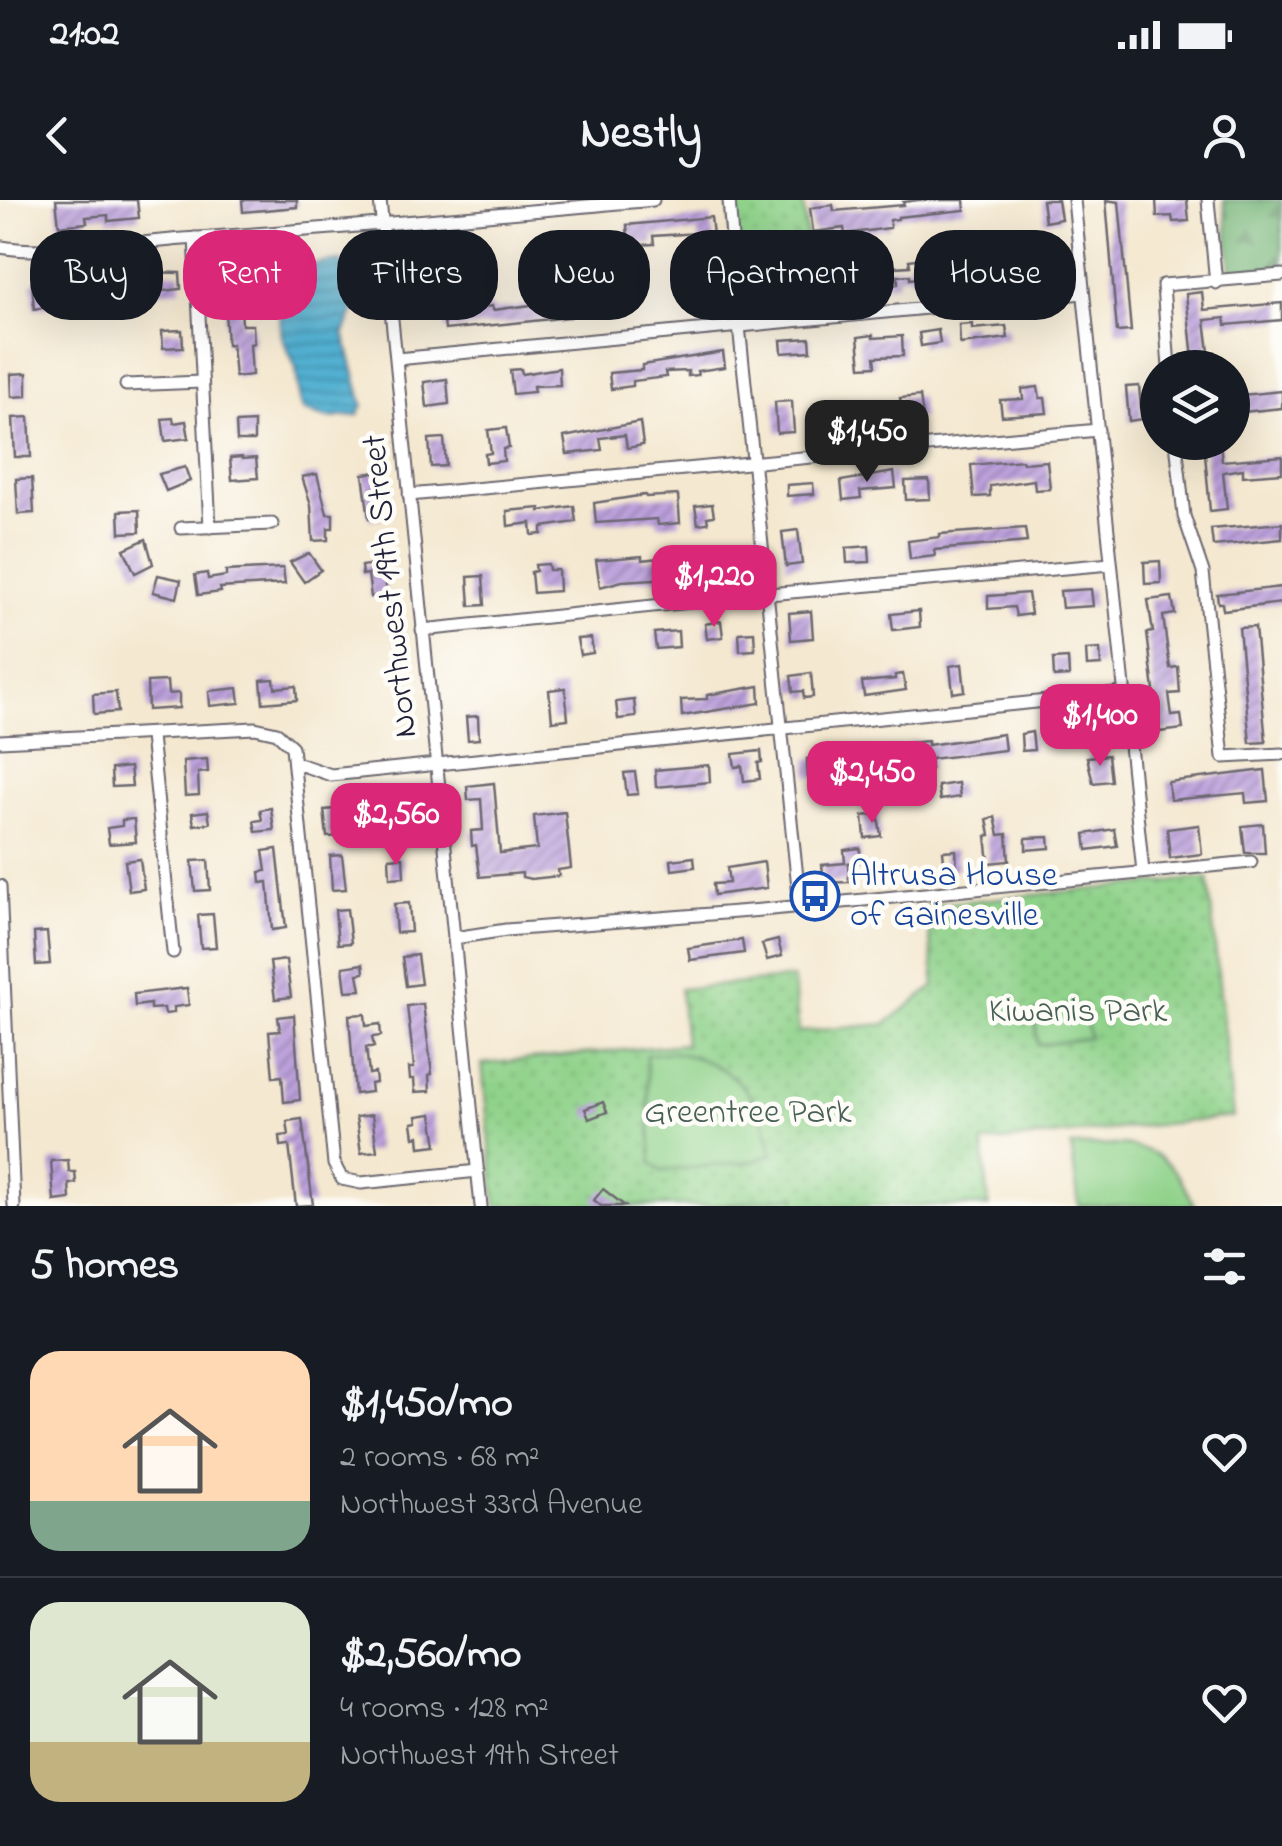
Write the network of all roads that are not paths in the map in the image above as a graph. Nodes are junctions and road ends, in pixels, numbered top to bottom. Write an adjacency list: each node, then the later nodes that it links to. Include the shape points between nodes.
1 (380, 200): 6 (street, Northwest 19th Street)
2 (653, 200): 6 (street)
3 (729, 200): 14 (street)
4 (1074, 200): 12 (street)
5 (1208, 200): 11 (street)
6 (382, 225): 7 (street); 16 (street, Northwest 19th Street)
7 (310, 230)
8 (183, 239): 9 (street, via 17,250)
9 (0, 245)
10 (1282, 275): 11 (street)
11 (1216, 283): 15 (street, via 1162,285)
12 (1083, 292): 14 (street); 19 (street)
13 (199, 320): 17 (street)
14 (739, 326): 16 (street); 21 (street)
15 (1167, 350)
16 (397, 359): 22 (street, Northwest 19th Street)
17 (202, 382): 18 (street); 24 (street)
18 (126, 385)
19 (1098, 430): 21 (street); 26 (street)
20 (1178, 460): 33 (street, via 1184,516 1203,572 1224,757)
21 (754, 463): 22 (street); 27 (street)
22 (409, 495): 28 (street, Northwest 19th Street)
23 (272, 524): 24 (street)
24 (210, 527): 25 (street)
25 (181, 528)
26 (1111, 564): 27 (street); 29 (street)
27 (768, 594): 28 (street); 30 (street)
28 (422, 630): 34 (street, Northwest 19th Street)
29 (1124, 693): 30 (street); 37 (street)
30 (782, 728): 34 (street); 39 (street)
31 (152, 736): 32 (street); 35 (street, via 255,728 277,733 292,746); 42 (street)
32 (0, 741)
33 (1282, 754)
34 (436, 763): 35 (street, via 331,776); 41 (street, Northwest 19th Street)
35 (296, 764): 43 (street, via 334,1164 342,1179 361,1182)
36 (1252, 862): 37 (street)
37 (1143, 872): 39 (street)
38 (0, 886): 40 (street)
39 (800, 906): 41 (street)
40 (1, 919): 44 (street)
41 (454, 938): 43 (street, Northwest 19th Street)
42 (174, 952)
43 (478, 1171): 45 (street, Northwest 19th Street)
44 (14, 1206)
45 (481, 1206)

